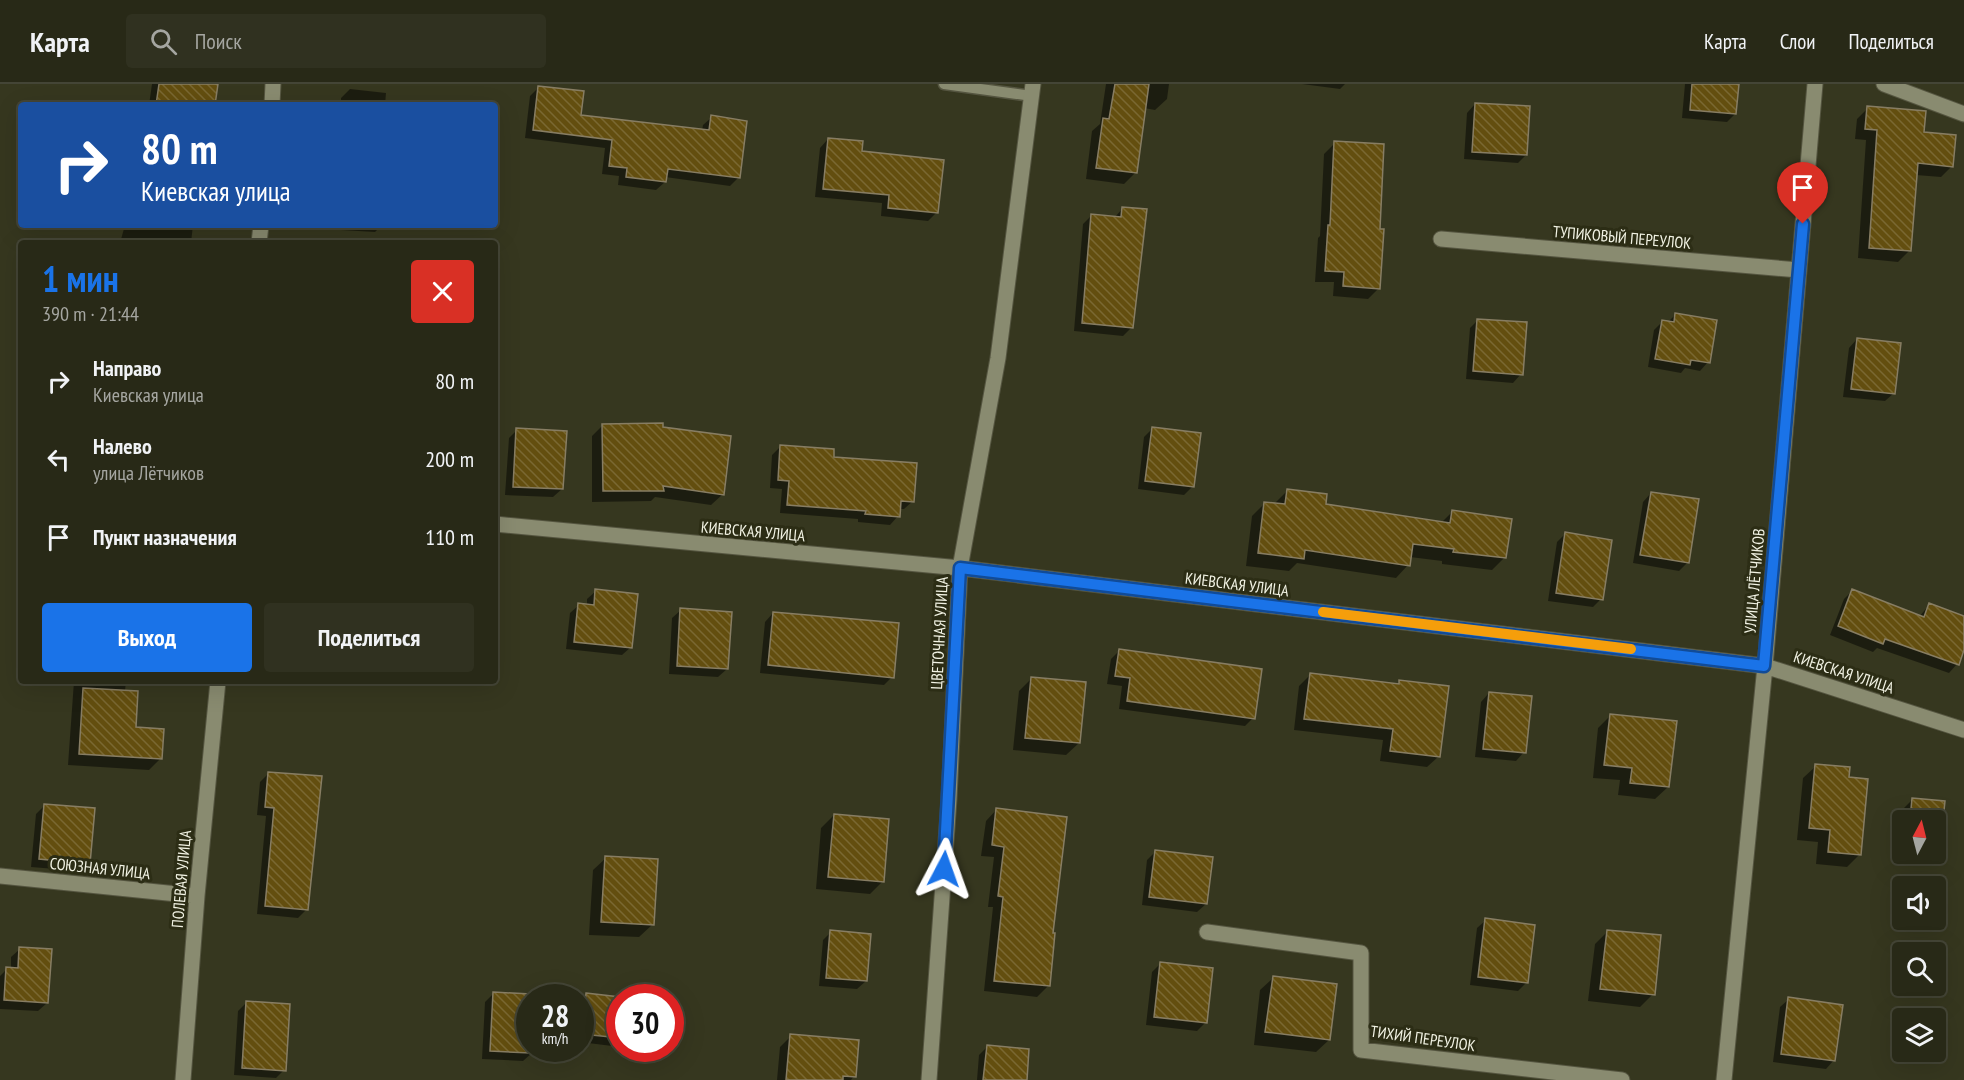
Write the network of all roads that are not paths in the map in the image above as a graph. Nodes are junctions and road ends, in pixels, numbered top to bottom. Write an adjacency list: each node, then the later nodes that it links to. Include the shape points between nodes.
1 (273, 84): 6 (street)
2 (944, 84): 5 (lane)
3 (1815, 84): 9 (street, УЛИЦА ЛЁТЧИКОВ)
4 (1884, 84): 7 (street)
5 (1032, 90): 11 (street, ЦВЕТОЧНАЯ УЛИЦА, via 998,358)
6 (272, 102)
7 (1964, 114)
8 (1441, 239): 9 (street, ТУПИКОВЫЙ ПЕРЕУЛОК)
9 (1799, 270): 12 (street, УЛИЦА ЛЁТЧИКОВ)
10 (498, 524): 11 (street, КИЕВСКАЯ УЛИЦА)
11 (960, 568): 12 (street, КИЕВСКАЯ УЛИЦА); 19 (street, ЦВЕТОЧНАЯ УЛИЦА)
12 (1764, 666): 14 (street, КИЕВСКАЯ УЛИЦА); 21 (street, УЛИЦА ЛЁТЧИКОВ)
13 (218, 684): 16 (street, ПОЛЕВАЯ УЛИЦА)
14 (1964, 730)
15 (0, 876): 16 (street, СОЮЗНАЯ УЛИЦА)
16 (197, 896): 18 (street, ПОЛЕВАЯ УЛИЦА)
17 (1207, 932): 20 (street, ТИХИЙ ПЕРЕУЛОК, via 1361,953 1361,1050)
18 (183, 1080)
19 (929, 1080)
20 (1622, 1080)
21 (1724, 1080)

